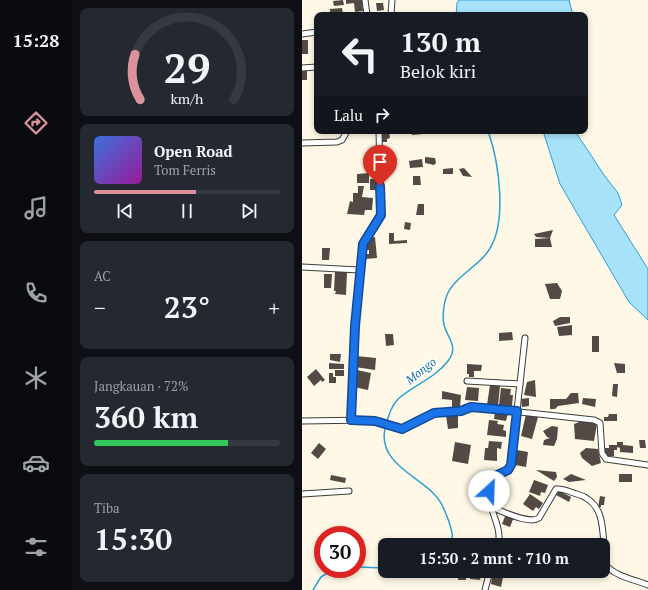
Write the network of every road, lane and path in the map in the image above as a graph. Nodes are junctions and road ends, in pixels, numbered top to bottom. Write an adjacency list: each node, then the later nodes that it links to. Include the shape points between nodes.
1 (365, 0): 3 (street)
2 (392, 0): 4 (street)
3 (367, 12)
4 (391, 12)
5 (314, 32): 6 (street)
6 (302, 34)
7 (314, 67): 8 (street)
8 (302, 68)
9 (346, 134): 11 (street, via 339,142)
10 (379, 134): 13 (street, via 381,215 363,242)
11 (302, 143)
12 (302, 267): 13 (street)
13 (359, 270): 18 (street)
14 (525, 338): 16 (street)
15 (467, 381): 16 (street)
16 (520, 384): 17 (street)
17 (517, 411): 18 (street, via 471,407 461,411 434,413 408,427 396,428 375,421); 20 (street, via 596,420 601,425 602,453 606,459); 23 (street, via 511,465 508,470 491,478)
18 (351, 420): 19 (street)
19 (302, 421)
20 (648, 466)
21 (349, 492): 22 (street)
22 (302, 494)
23 (491, 507): 24 (street); 26 (street, via 523,519 534,520 539,518 556,490 584,496 596,506 601,515 604,558 607,566 615,572)
24 (499, 538)
25 (488, 578): 27 (street)
26 (648, 585)
27 (484, 590)

